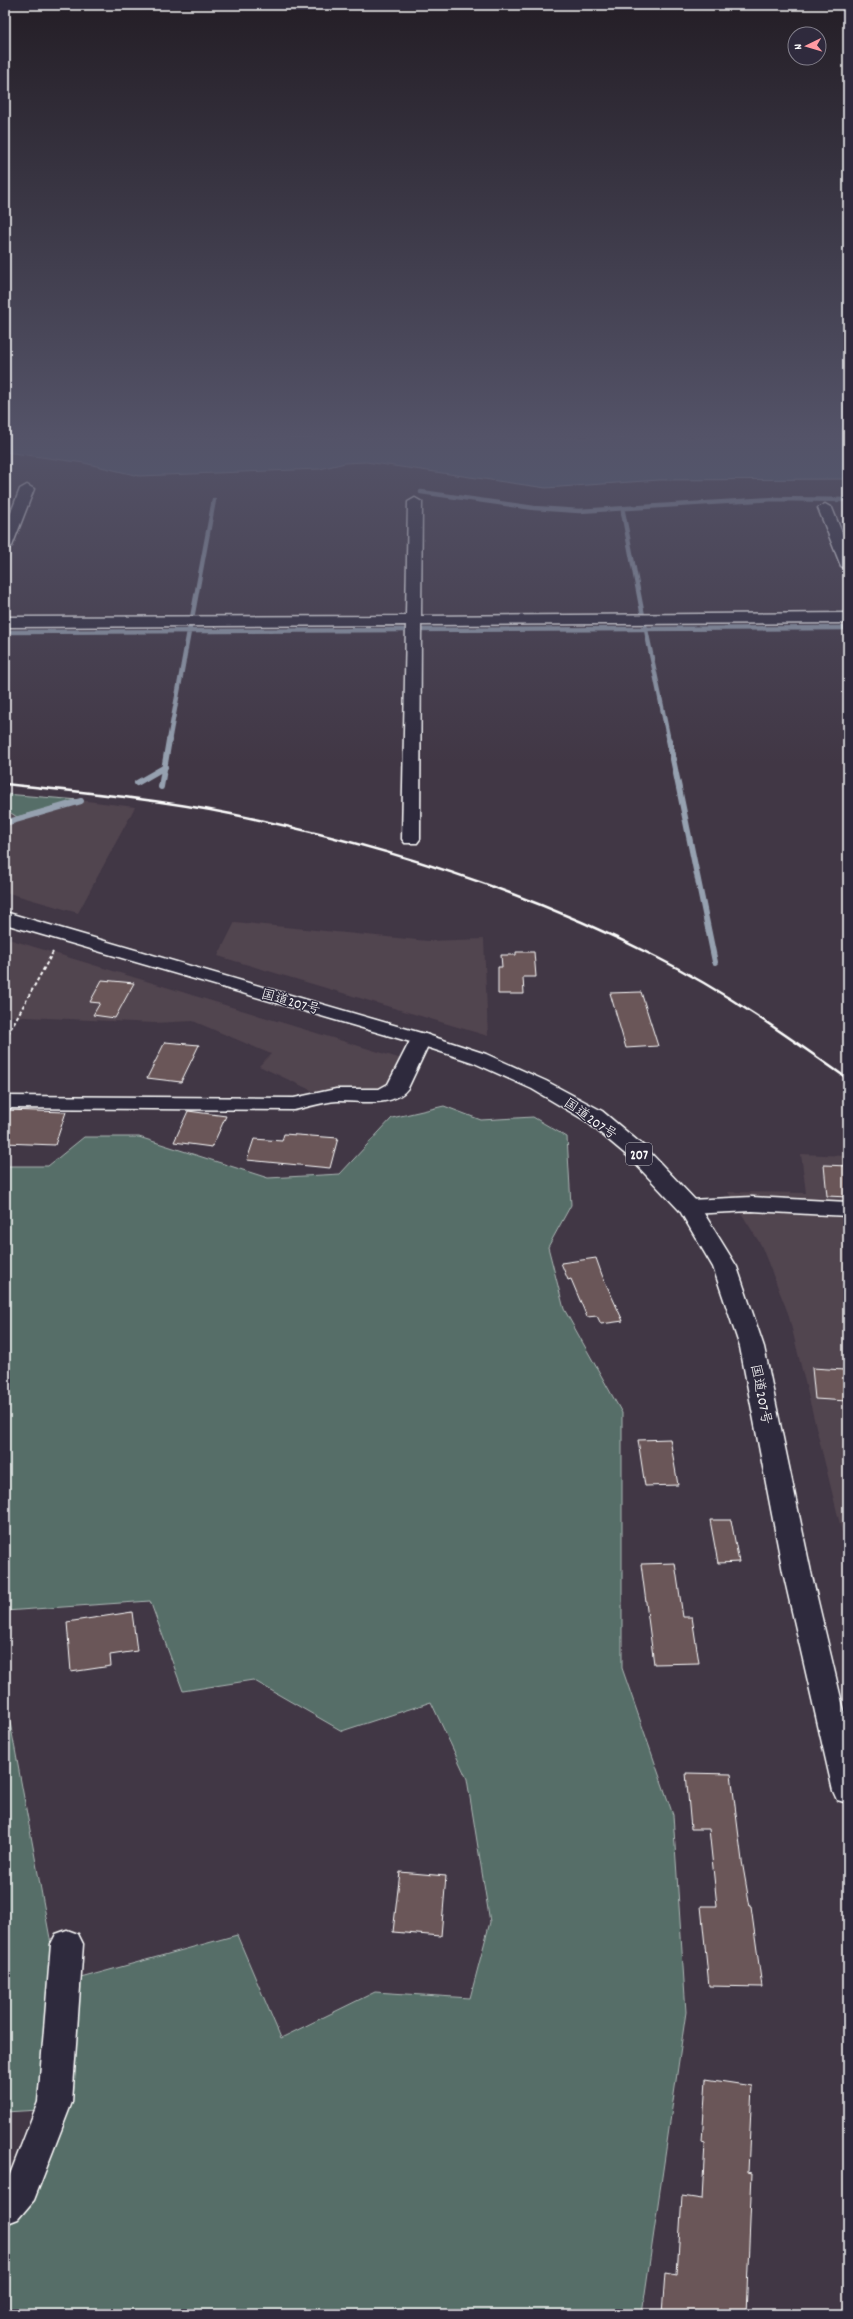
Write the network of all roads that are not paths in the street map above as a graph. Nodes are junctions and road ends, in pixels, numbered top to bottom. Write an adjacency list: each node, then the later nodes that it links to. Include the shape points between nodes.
1 (415, 546): 6 (main road)
2 (840, 546): 3 (main road)
3 (848, 566)
4 (848, 618): 6 (main road)
5 (5, 622): 6 (main road)
6 (414, 627): 7 (main road)
7 (411, 839)
8 (5, 918): 9 (main road, 国道207号 / 207)
9 (421, 1039): 10 (main road, via 397,1088 382,1095 336,1095 294,1104); 11 (main road, 国道207号 / 207, via 479,1058 539,1085 594,1116 638,1153)
10 (5, 1102)
11 (690, 1206): 12 (main road, via 752,1204); 13 (main road, 国道207号 / 207, via 725,1267 752,1347 797,1572)
12 (848, 1209)
13 (848, 1791)
14 (67, 1944): 15 (main road, via 55,2102 22,2188)
15 (5, 2207)

